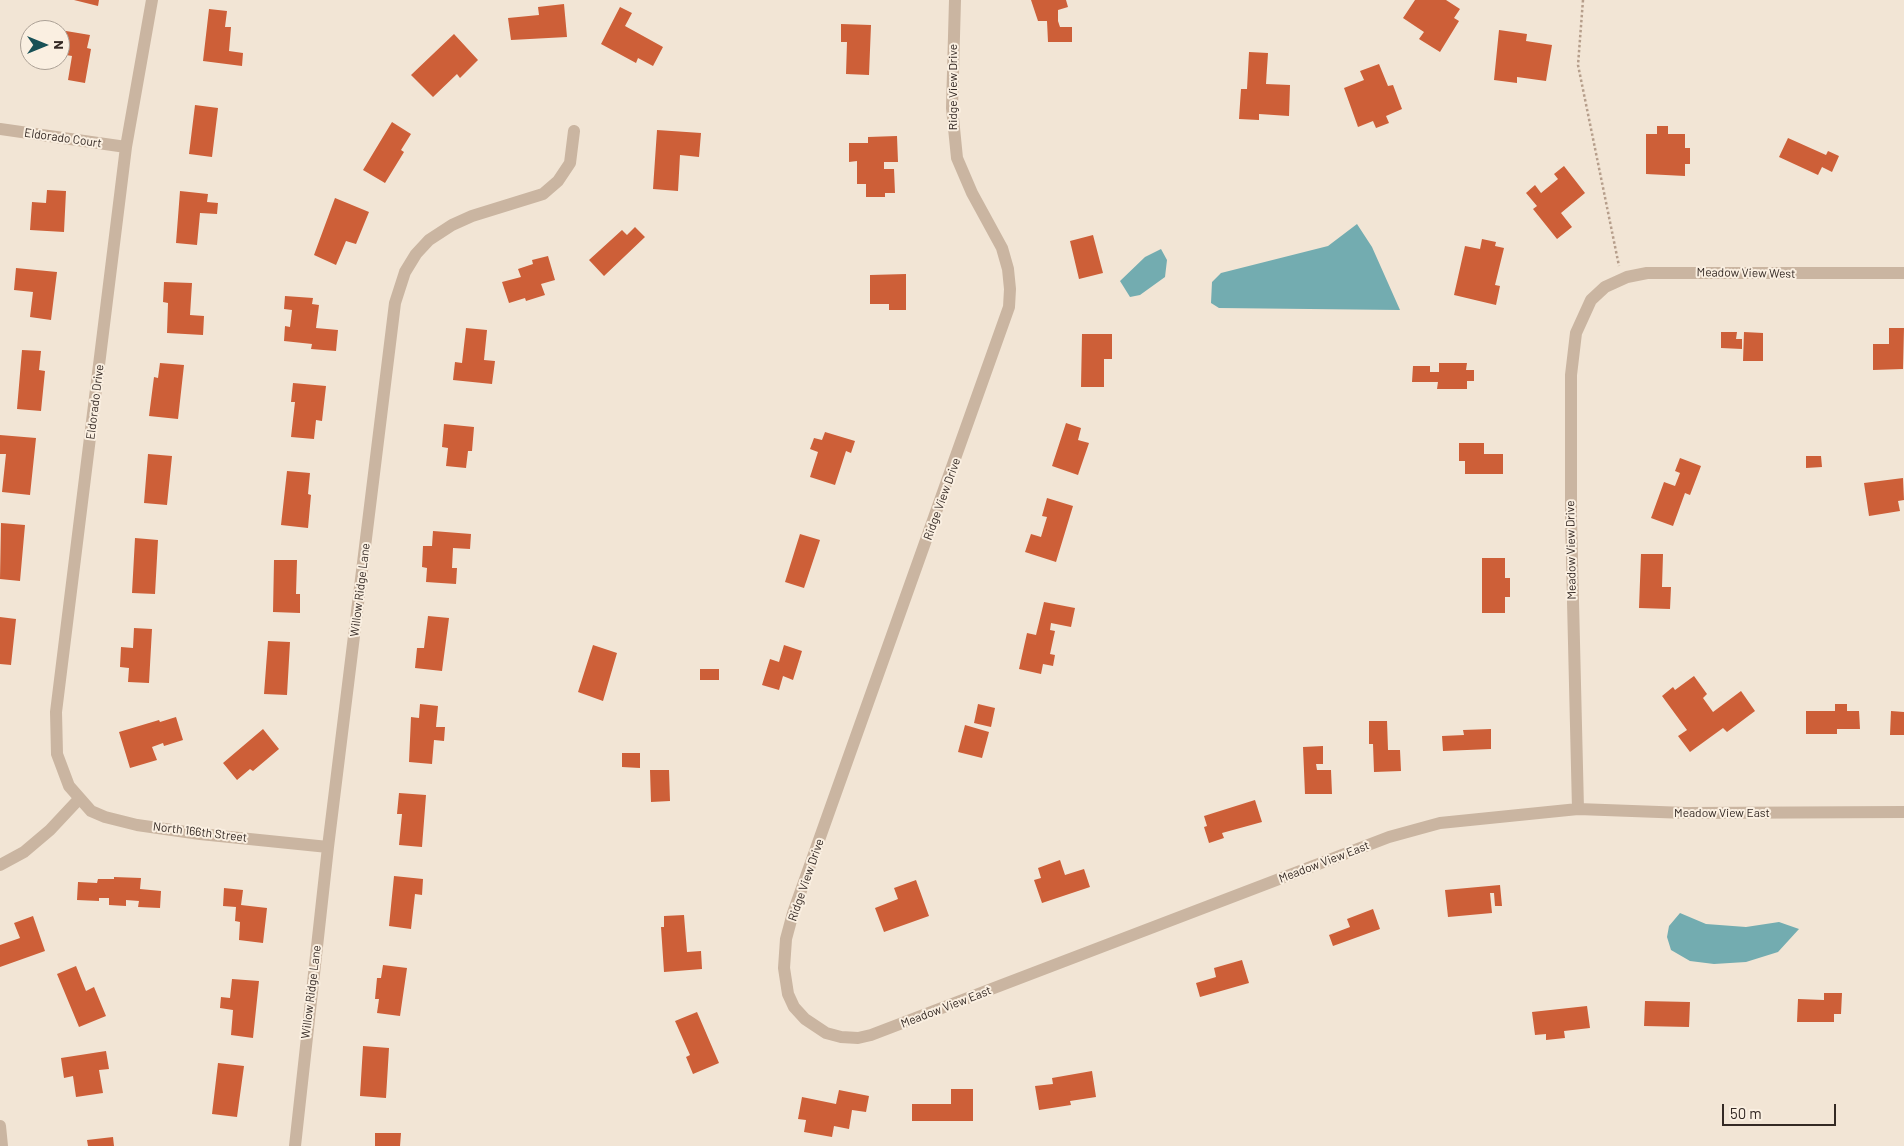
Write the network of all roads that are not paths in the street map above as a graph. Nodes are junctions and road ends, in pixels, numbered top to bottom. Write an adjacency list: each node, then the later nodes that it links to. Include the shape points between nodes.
1 (152, 0): 5 (street, Eldorado Drive)
2 (955, 0): 13 (street, Ridge View Drive, via 952,108 956,151 972,192 1002,248 1008,269 1009,307 793,913 786,939 784,968)
3 (0, 129): 5 (street, Eldorado Court)
4 (574, 131): 11 (street, Willow Ridge Lane, via 570,163 543,194 452,225 429,240 405,272 390,334)
5 (126, 147): 8 (street, Eldorado Drive, via 56,712 56,754 69,786)
6 (1904, 273): 7 (street, Meadow View West, via 1647,273 1622,279)
7 (1595, 296): 9 (street, Meadow View Drive, via 1576,333 1571,374 1571,538)
8 (80, 799): 11 (street, North 166th Street, via 91,811 137,825); 12 (street, via 50,830)
9 (1578, 809): 10 (street, Meadow View East, via 1686,813); 13 (street, Meadow View East, via 1469,818 1389,837 871,1035 858,1038 826,1032 805,1019)
10 (1904, 812)
11 (328, 847): 16 (street, Willow Ridge Lane)
12 (0, 865)
13 (788, 994)
14 (0, 1126): 15 (street)
15 (2, 1146)
16 (295, 1146)

